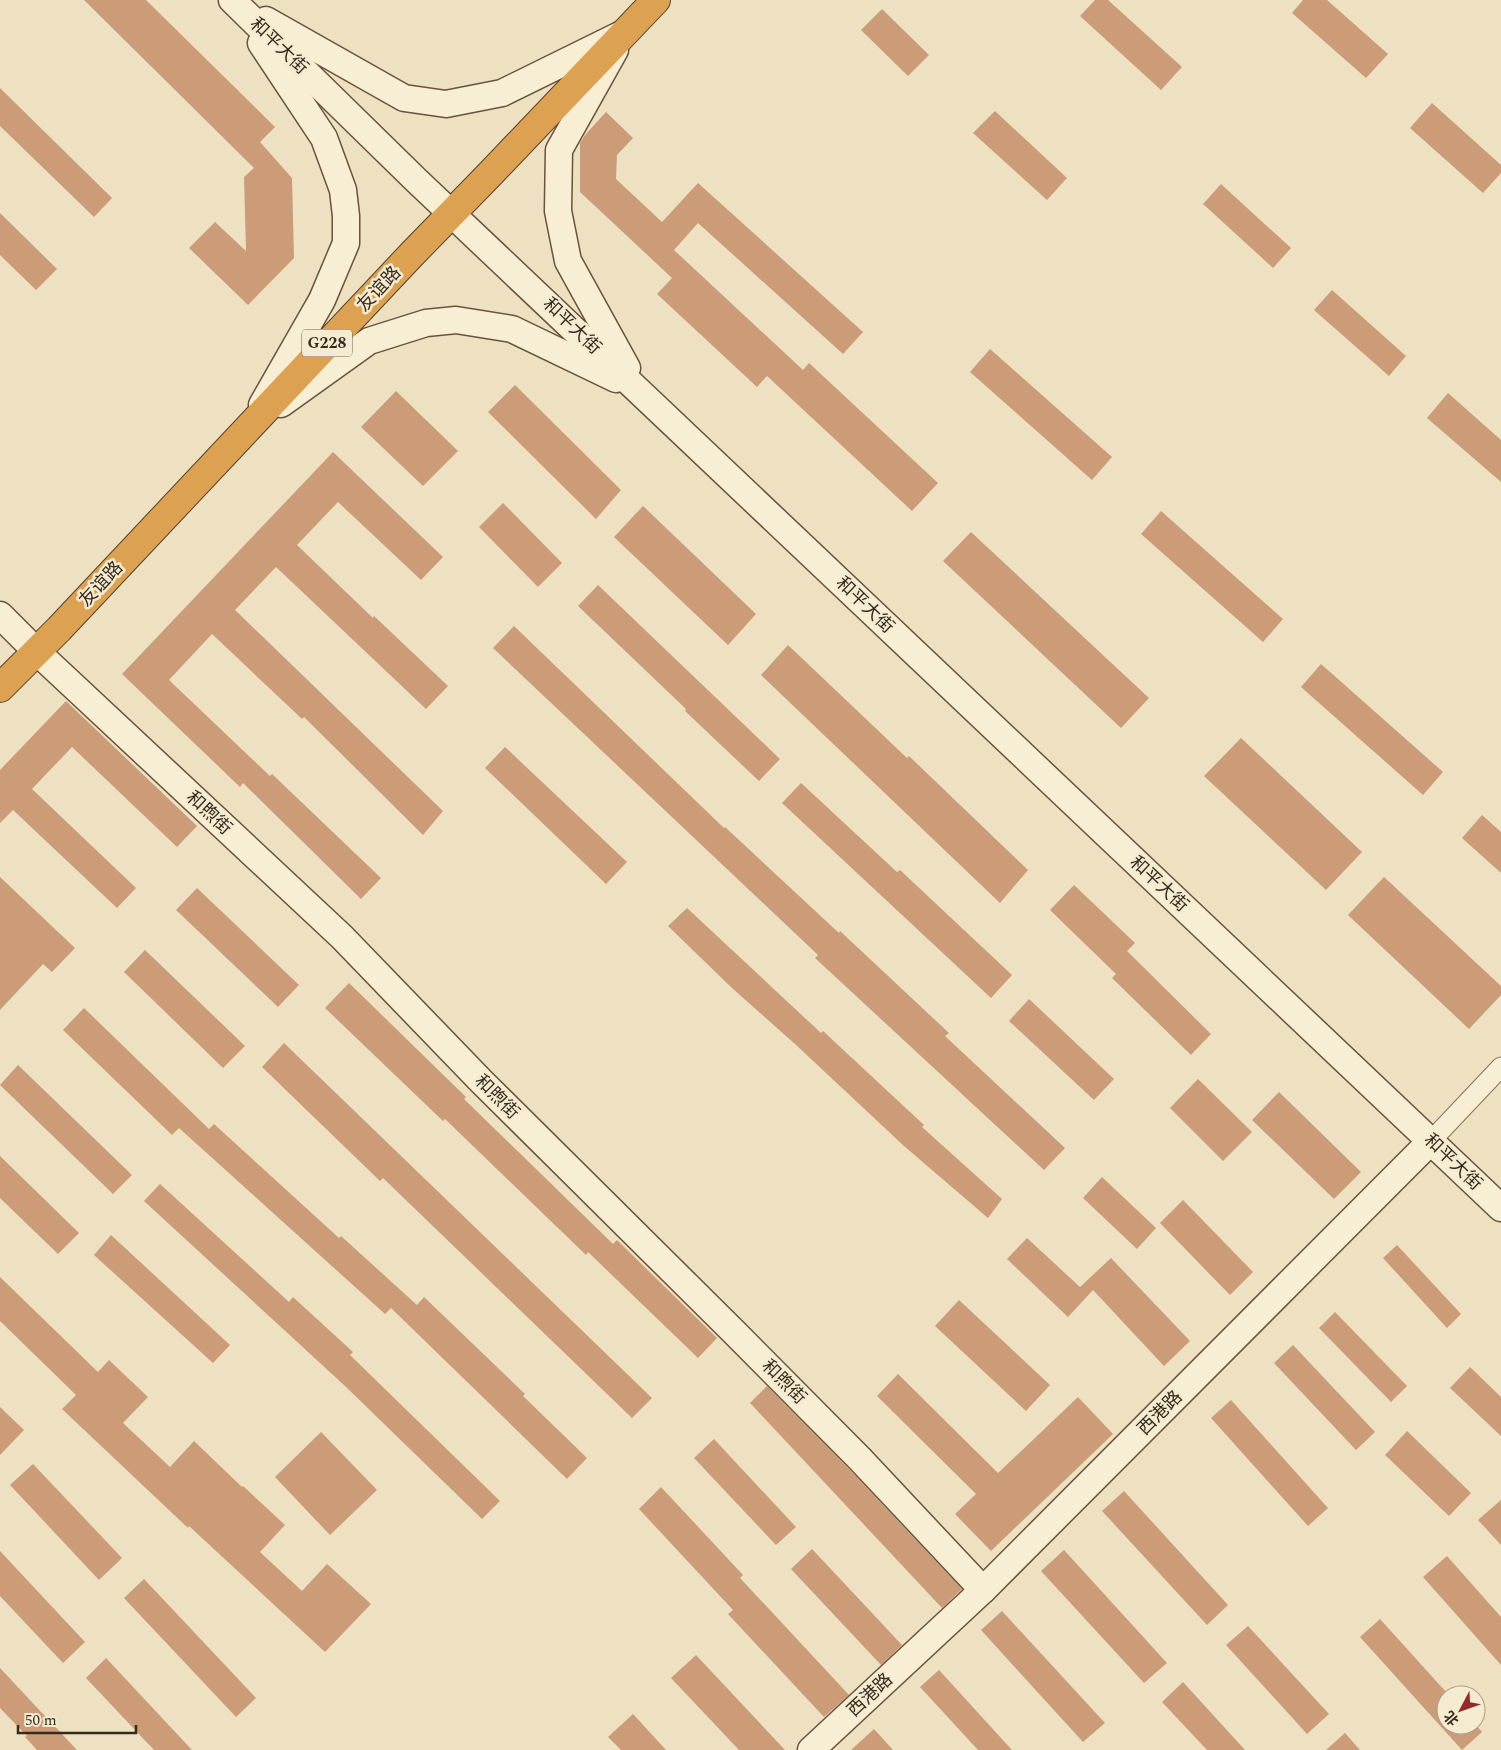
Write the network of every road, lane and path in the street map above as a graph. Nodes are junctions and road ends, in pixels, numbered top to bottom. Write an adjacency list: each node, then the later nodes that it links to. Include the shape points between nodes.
1 (232, 0): 3 (main road, via 404,98 446,104 502,93); 4 (main road, 和平大街); 6 (main road, via 324,138 343,190 346,216 346,243 322,300)
2 (656, 0): 3 (highway, 友谊路 / G228)
3 (625, 33): 4 (highway, 友谊路 / G228); 5 (main road, via 558,150 558,211 568,262)
4 (452, 212): 5 (main road, 和平大街); 6 (highway, 友谊路 / G228)
5 (639, 390): 6 (main road, via 512,329 456,320 426,323 369,341); 11 (main road, 和平大街)
6 (250, 426): 8 (highway, 友谊路 / G228)
7 (0, 615): 8 (main road, 和煦街)
8 (36, 651): 9 (highway, 友谊路 / G228); 13 (main road, 和煦街, via 342,937 481,1081 859,1458)
9 (0, 688)
10 (1501, 1067): 11 (street, 西港路)
11 (1431, 1141): 12 (main road, 和平大街); 13 (main road, 西港路)
12 (1501, 1208)
13 (983, 1590): 14 (main road, 西港路)
14 (811, 1750)

